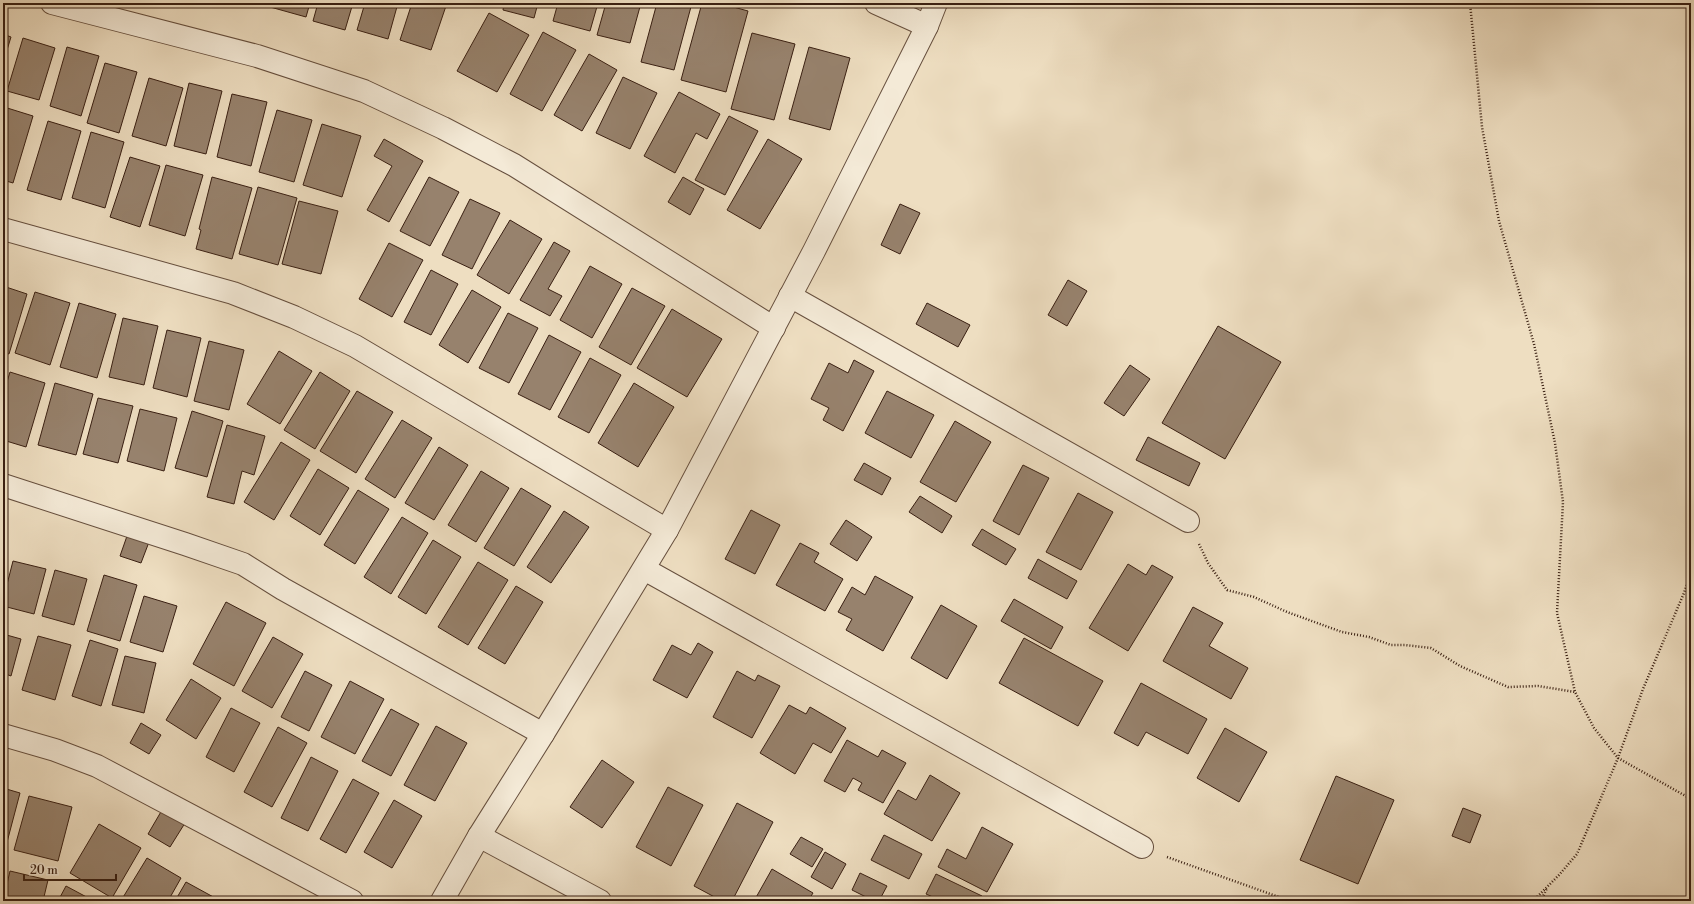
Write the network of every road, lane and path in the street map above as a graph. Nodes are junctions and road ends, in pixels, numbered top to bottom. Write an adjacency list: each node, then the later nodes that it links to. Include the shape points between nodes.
1 (52, 3): 8 (street, via 257,56 364,91 514,165)
2 (876, 3): 5 (street)
3 (936, 3): 5 (street)
4 (1470, 3): 14 (path, via 1482,127 1499,221 1534,344 1556,443 1563,502 1558,613)
5 (927, 26): 7 (street)
6 (3, 229): 11 (street, via 233,292 294,317 355,346)
7 (790, 296): 8 (street); 10 (street)
8 (774, 328): 11 (street)
9 (3, 485): 15 (street, via 243,564 283,589)
10 (1188, 521): 14 (path, via 1208,563 1228,590 1254,597 1342,632 1369,637 1391,645 1431,648 1460,666 1508,687 1538,686)
11 (668, 530): 12 (street)
12 (644, 569): 15 (street); 20 (street)
13 (1691, 572): 17 (path)
14 (1575, 692): 17 (path, via 1594,728)
15 (543, 734): 19 (street)
16 (3, 735): 22 (street, via 55,750 97,766)
17 (1618, 758): 18 (path); 21 (path, via 1577,854)
18 (1691, 799)
19 (479, 836): 23 (street); 24 (street)
20 (1142, 847): 25 (path)
21 (1548, 886): 26 (path); 27 (path)
22 (352, 901)
23 (442, 901)
24 (600, 901)
25 (1290, 901)
26 (1533, 901)
27 (1541, 901)

